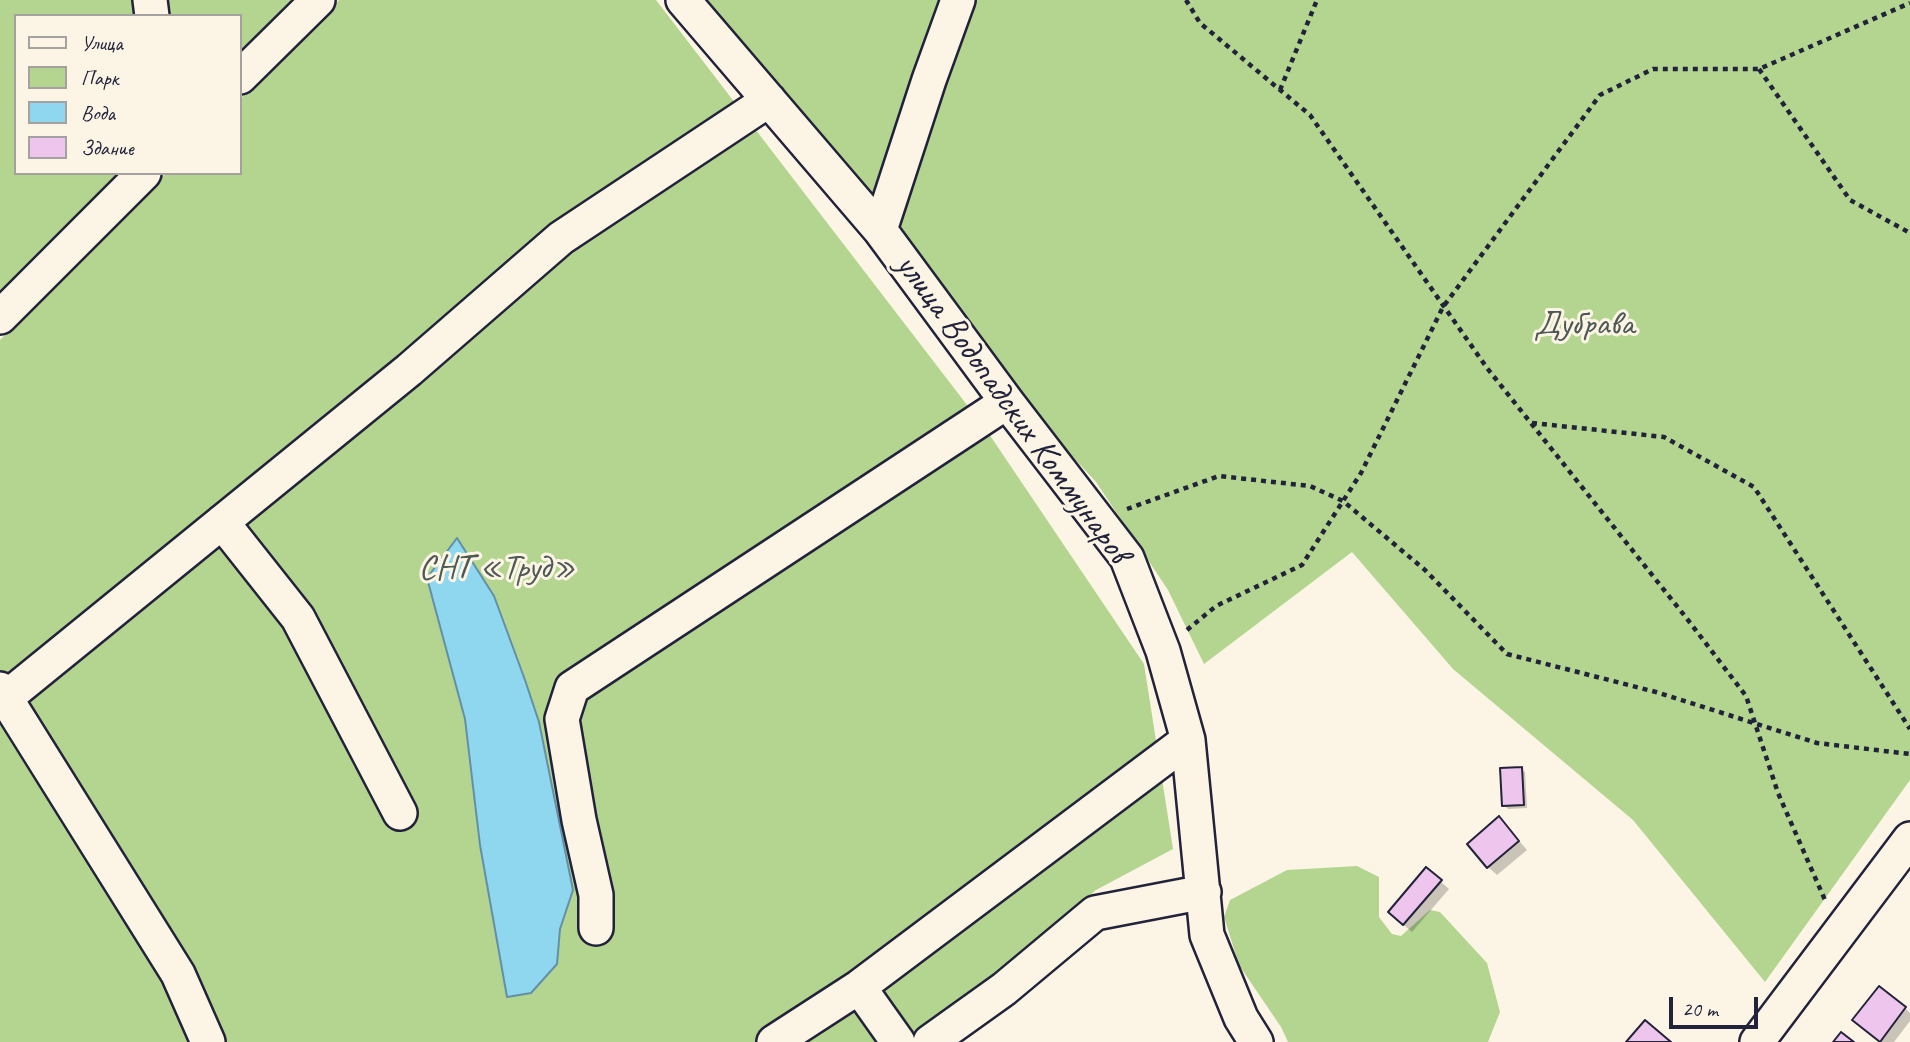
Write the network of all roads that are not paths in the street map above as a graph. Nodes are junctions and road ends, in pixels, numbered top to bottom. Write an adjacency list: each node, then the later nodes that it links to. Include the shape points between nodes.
1 (318, 0): 4 (street)
2 (683, 0): 5 (street, улица Водопадских Коммунаров)
3 (958, 0): 7 (street)
4 (242, 75)
5 (769, 100): 7 (street, улица Водопадских Коммунаров); 10 (street, via 561,238 409,370)
6 (142, 175): 8 (street)
7 (880, 230): 9 (street, улица Водопадских Коммунаров)
8 (0, 317)
9 (1007, 402): 12 (street, улица Водопадских Коммунаров, via 1127,558 1163,651); 16 (street, via 572,688 562,719 596,895)
10 (222, 522): 11 (street); 13 (street, via 298,618)
11 (4, 693): 18 (street, via 178,974)
12 (1188, 740): 15 (street, улица Водопадских Коммунаров); 17 (street)
13 (400, 813)
14 (1910, 839): 23 (street)
15 (1204, 892): 21 (street, via 1095,913 1004,989); 22 (street, улица Водопадских Коммунаров, via 1207,935 1241,1018)
16 (596, 928)
17 (859, 987): 19 (street); 20 (street)
18 (208, 1042)
19 (774, 1042)
20 (898, 1042)
21 (930, 1042)
22 (1256, 1042)
23 (1757, 1042)

